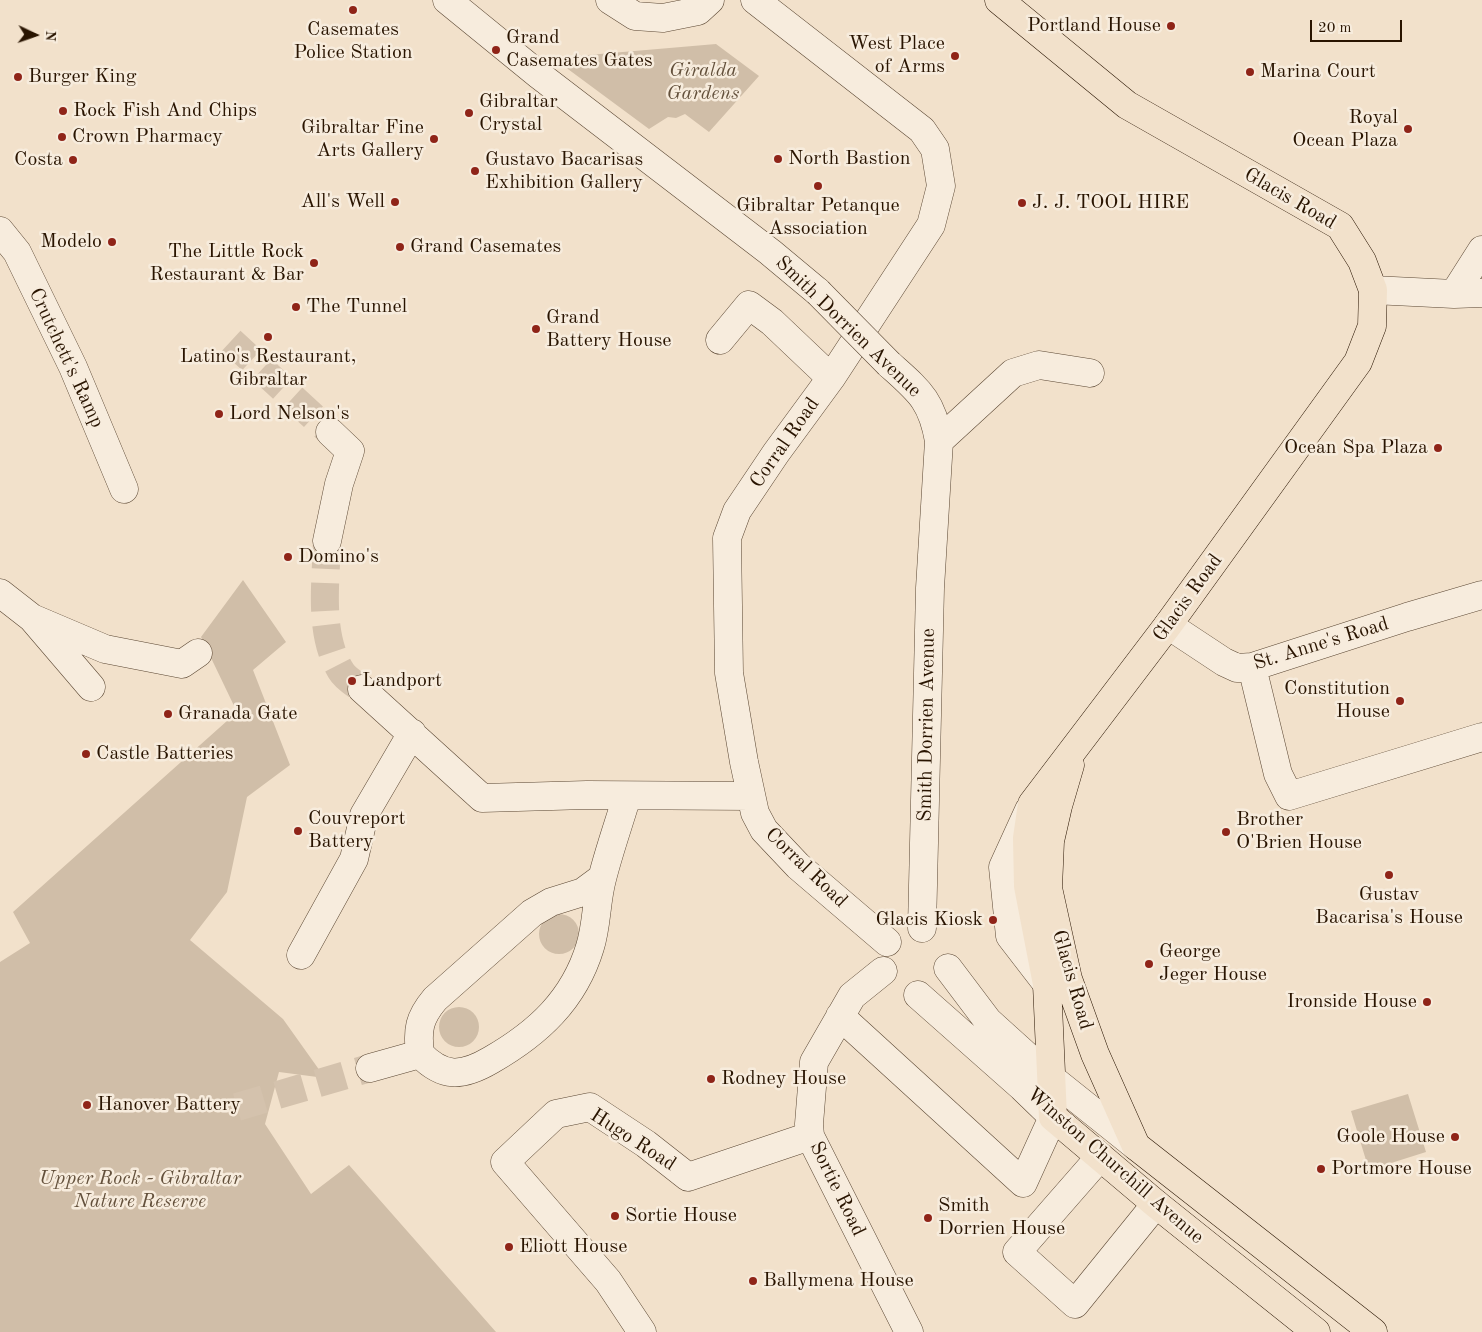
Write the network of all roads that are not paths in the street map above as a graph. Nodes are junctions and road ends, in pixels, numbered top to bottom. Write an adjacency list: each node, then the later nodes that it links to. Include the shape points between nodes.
1 (447, 0): 16 (street, Smith Dorrien Avenue, bridge, via 818,292 926,400 936,420)
2 (612, 0): 6 (street)
3 (710, 0): 6 (street, via 698,11 663,18)
4 (755, 0): 14 (street, Corral Road, via 922,130 935,149 941,186 930,225)
5 (999, 0): 9 (main road, Glacis Road, via 1127,105 1340,226 1362,260)
6 (639, 8)
7 (0, 231): 17 (street, Crutchett's Ramp, via 17,252 73,367)
8 (1482, 250): 11 (street)
9 (1372, 290): 11 (street); 22 (main road, Glacis Road, via 1372,326 1358,362)
10 (1482, 293): 11 (street)
11 (1454, 294)
12 (720, 340): 14 (street, via 749,305 772,322)
13 (1090, 373): 16 (street, via 1039,365 1013,373)
14 (831, 378): 31 (street, Corral Road, via 738,511 727,538 730,673)
15 (330, 432): 18 (street, via 350,451)
16 (939, 442): 34 (street, Smith Dorrien Avenue, via 930,588)
17 (124, 489)
18 (327, 540)
19 (0, 593): 21 (street)
20 (1482, 595): 24 (street, St. Anne's Road)
21 (32, 618): 23 (street, via 105,649 182,664); 25 (street)
22 (1168, 625): 24 (street, St. Anne's Road, via 1224,662 1237,668); 29 (main road, Glacis Road)
23 (198, 653)
24 (1252, 667): 28 (street, via 1278,774 1288,796)
25 (91, 687)
26 (362, 689): 27 (street)
27 (412, 733): 30 (street, via 482,798); 37 (street, via 364,816 354,859)
28 (1482, 737)
29 (1075, 749): 44 (main road, Glacis Road, via 1032,804 1027,838 1028,886 1047,984); 47 (main road, Glacis Road, via 1050,841 1048,888 1068,979 1095,1054)
30 (627, 796): 31 (street); 32 (street)
31 (751, 796): 35 (street, Corral Road, via 764,830 791,859)
32 (602, 878): 33 (street, via 583,892); 36 (street)
33 (563, 898): 36 (street, via 578,902 586,910 591,929); 42 (street, via 532,912 435,1000 425,1011 419,1026)
34 (922, 928): 35 (street, via 903,930); 38 (street, via 932,932 945,947)
35 (887, 942): 39 (street, via 883,951)
36 (590, 946): 42 (street, via 570,992 556,1011 507,1051 472,1069 454,1073 442,1071)
37 (301, 955)
38 (948, 968): 40 (street, via 937,986); 44 (street, via 988,1020)
39 (883, 971): 40 (street, via 896,989); 41 (street, Sortie Road, via 852,996)
40 (918, 995): 45 (street, Winston Churchill Avenue)
41 (840, 1016): 45 (street, via 1024,1183); 46 (street, Sortie Road, via 814,1062)
42 (420, 1054): 43 (street)
43 (370, 1068)
44 (1051, 1078): 45 (main road, Glacis Road); 47 (street)
45 (1053, 1117): 48 (main road, Winston Churchill Avenue)
46 (810, 1136): 50 (street, Hugo Road, via 688,1177 646,1144 590,1108 556,1114 505,1162 608,1281); 51 (street, Sortie Road)
47 (1136, 1146): 53 (main road, Winston Churchill Avenue)
48 (1100, 1157): 49 (main road, Winston Churchill Avenue); 49 (street, via 1017,1252 1075,1304)
49 (1156, 1204): 52 (main road, Winston Churchill Avenue)
50 (642, 1332)
51 (909, 1332)
52 (1316, 1332)
53 (1373, 1332)

